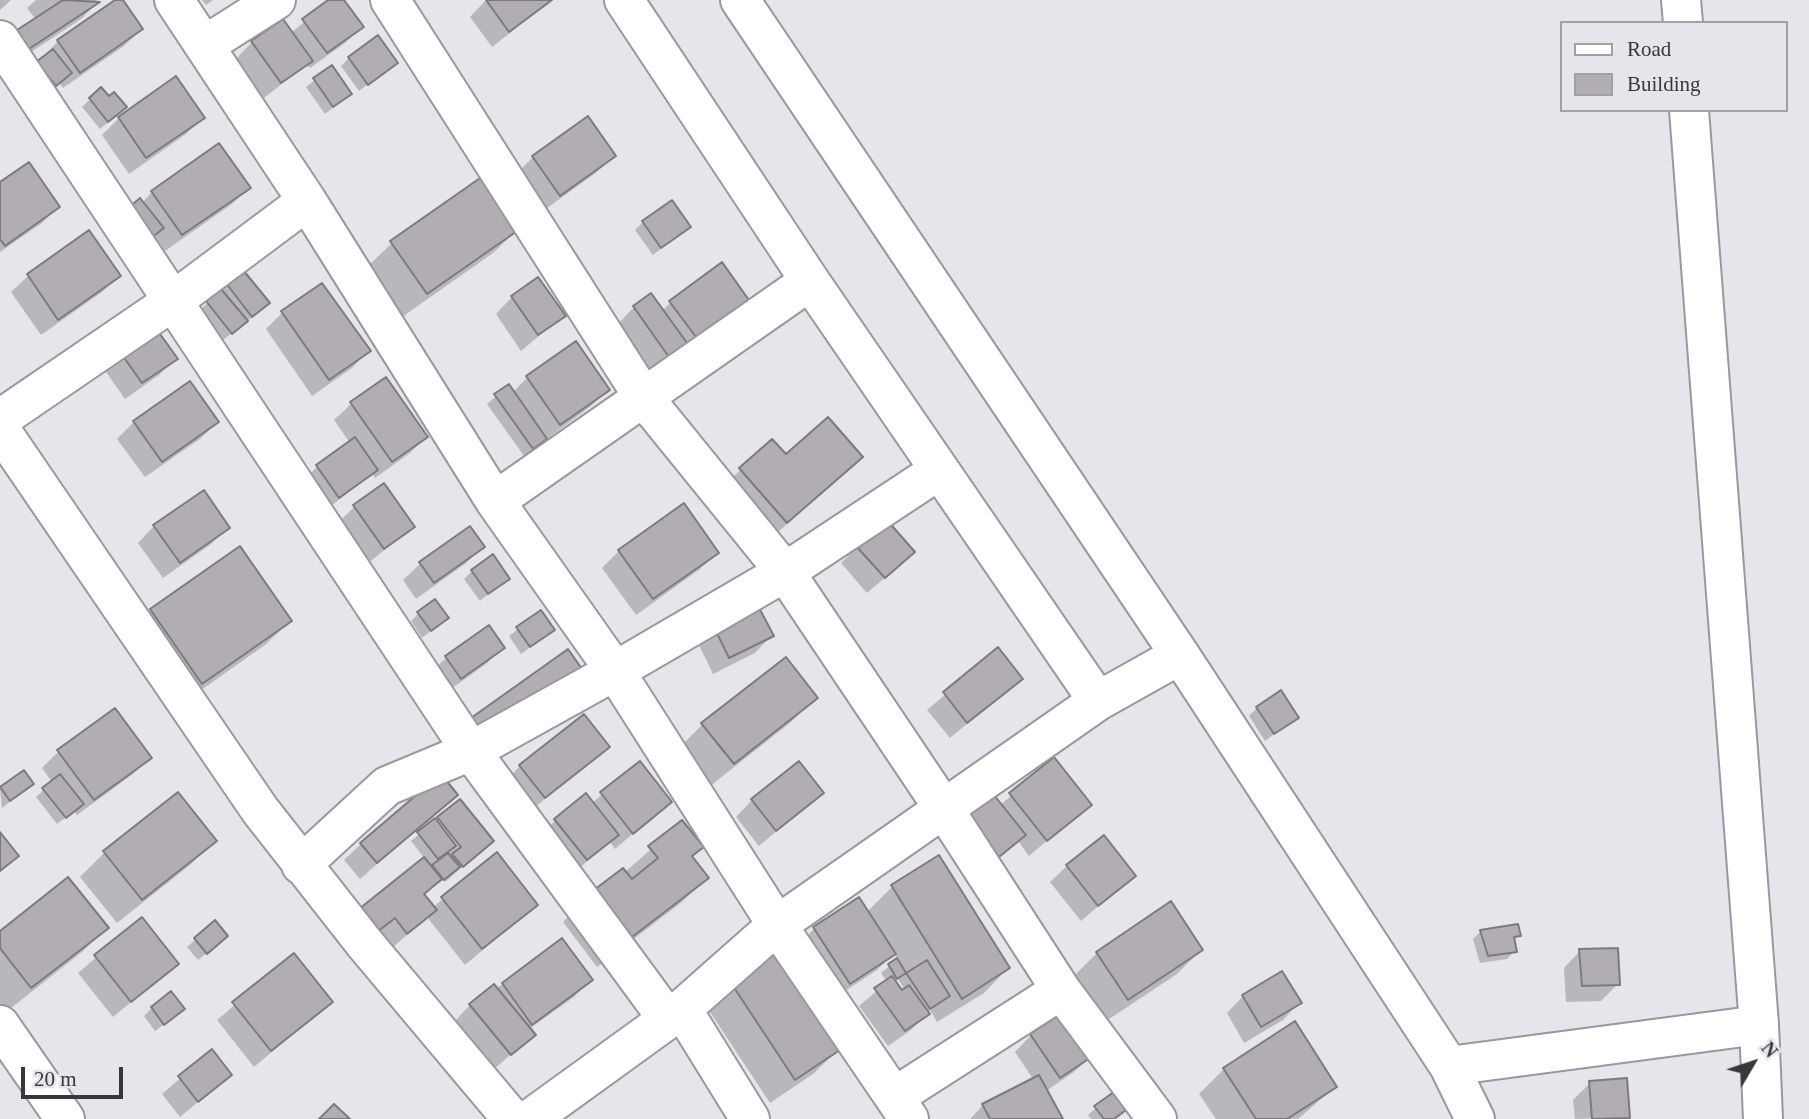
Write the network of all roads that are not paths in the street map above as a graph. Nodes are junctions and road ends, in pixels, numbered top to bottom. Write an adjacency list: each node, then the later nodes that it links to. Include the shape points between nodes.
1 (174, 0): 9 (street)
2 (276, 0): 9 (street)
3 (390, 0): 14 (street)
4 (624, 0): 12 (street)
5 (740, 0): 20 (street)
6 (1681, 0): 7 (street)
7 (1683, 21)
8 (0, 40): 13 (street)
9 (205, 45): 11 (street)
10 (1689, 112): 30 (street)
11 (307, 201): 13 (street); 18 (street)
12 (810, 281): 14 (street); 17 (street)
13 (173, 302): 15 (street); 23 (street)
14 (644, 398): 18 (street); 19 (street)
15 (0, 419)
16 (0, 429): 25 (street)
17 (938, 471): 19 (street); 22 (street)
18 (495, 501): 21 (street)
19 (785, 572): 21 (street); 24 (street)
20 (1180, 655): 22 (street); 31 (street)
21 (615, 671): 23 (street); 26 (street)
22 (1098, 701): 24 (street)
23 (471, 751): 25 (street, via 387,786); 28 (street)
24 (944, 808): 26 (street); 27 (street)
25 (301, 865): 34 (street)
26 (776, 925): 28 (street); 32 (street)
27 (1061, 990): 32 (street); 37 (street)
28 (674, 1013): 35 (street); 36 (street)
29 (0, 1025): 33 (street)
30 (1759, 1025): 31 (street); 39 (street)
31 (1450, 1066): 38 (street)
32 (901, 1108)
33 (65, 1119)
34 (512, 1119)
35 (530, 1119)
36 (750, 1119)
37 (1157, 1119)
38 (1475, 1119)
39 (1763, 1119)

